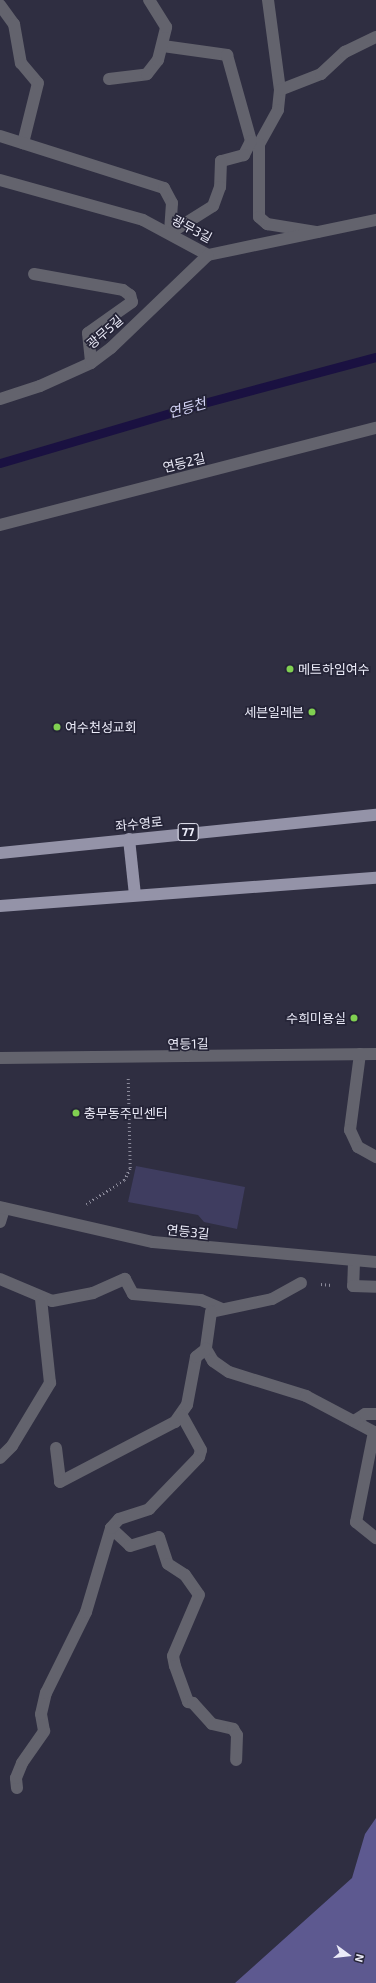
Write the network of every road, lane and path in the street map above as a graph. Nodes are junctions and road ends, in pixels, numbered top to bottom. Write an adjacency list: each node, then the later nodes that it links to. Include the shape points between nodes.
1 (148, 0): 5 (street, via 164,21)
2 (268, 0): 7 (street)
3 (0, 5): 9 (street, via 14,24 21,63 38,83)
4 (376, 37): 7 (street, via 345,52 321,74)
5 (163, 46): 6 (street, via 158,60 147,74); 12 (street, via 227,55 251,141 244,154 221,161 220,187 213,206)
6 (109, 79)
7 (280, 90): 13 (street, via 278,110 259,144 259,216 267,224)
8 (0, 136): 9 (street)
9 (23, 144): 12 (street, via 164,188 172,203)
10 (0, 180): 12 (street, 광무3길, via 117,210)
11 (376, 220): 13 (street, 광무3길)
12 (170, 232): 14 (street, 광무3길)
13 (324, 234): 14 (street, 광무3길)
14 (208, 255): 16 (street, 광무5길, via 111,348)
15 (34, 274): 16 (street, via 123,290 130,295 132,302 88,333)
16 (91, 362): 17 (street, 광무5길, via 40,386)
17 (0, 399)
18 (376, 428): 19 (street, 연등2길)
19 (0, 525)
20 (376, 815): 21 (main road, 좌수영로 / 77)
21 (129, 839): 22 (main road, 좌수영로 / 77); 24 (main road)
22 (0, 853)
23 (376, 878): 24 (main road)
24 (135, 895): 25 (main road)
25 (0, 906)
26 (360, 1054): 27 (street, 연등1길); 29 (street, 연등1길); 30 (street, via 351,1135 358,1147)
27 (376, 1054)
28 (0, 1058): 29 (street, 연등1길)
29 (128, 1059): 32 (path, via 131,1160 128,1175 118,1185)
30 (376, 1157)
31 (2, 1208): 32 (street, 연등3길); 33 (street)
32 (56, 1221): 34 (street, 연등3길, via 153,1242)
33 (0, 1222)
34 (354, 1262): 35 (street, 연등3길); 38 (street)
35 (376, 1262)
36 (0, 1279): 40 (street)
37 (302, 1283): 38 (path); 41 (street, via 272,1299)
38 (353, 1286): 39 (street)
39 (376, 1287)
40 (41, 1299): 41 (street, via 72,1299 125,1279 132,1294 201,1300); 48 (street, via 50,1383 12,1446)
41 (220, 1308): 42 (street, via 211,1312)
42 (206, 1350): 44 (street, via 196,1357); 45 (street, via 213,1362 229,1372 306,1396)
43 (376, 1414): 45 (street, via 366,1414)
44 (182, 1416): 47 (street, via 60,1482); 49 (street, via 201,1450 199,1457 149,1509 119,1519)
45 (354, 1421): 46 (street)
46 (375, 1433): 50 (street, via 356,1522)
47 (56, 1448)
48 (0, 1458)
49 (111, 1528): 51 (street, via 130,1546 159,1537 168,1564 185,1575 199,1595 173,1656 175,1666 188,1702 193,1703 212,1724 233,1729 237,1736); 52 (street, via 86,1612 46,1693 41,1714 44,1731 22,1763 16,1778)
50 (376, 1538)
51 (236, 1760)
52 (17, 1788)

